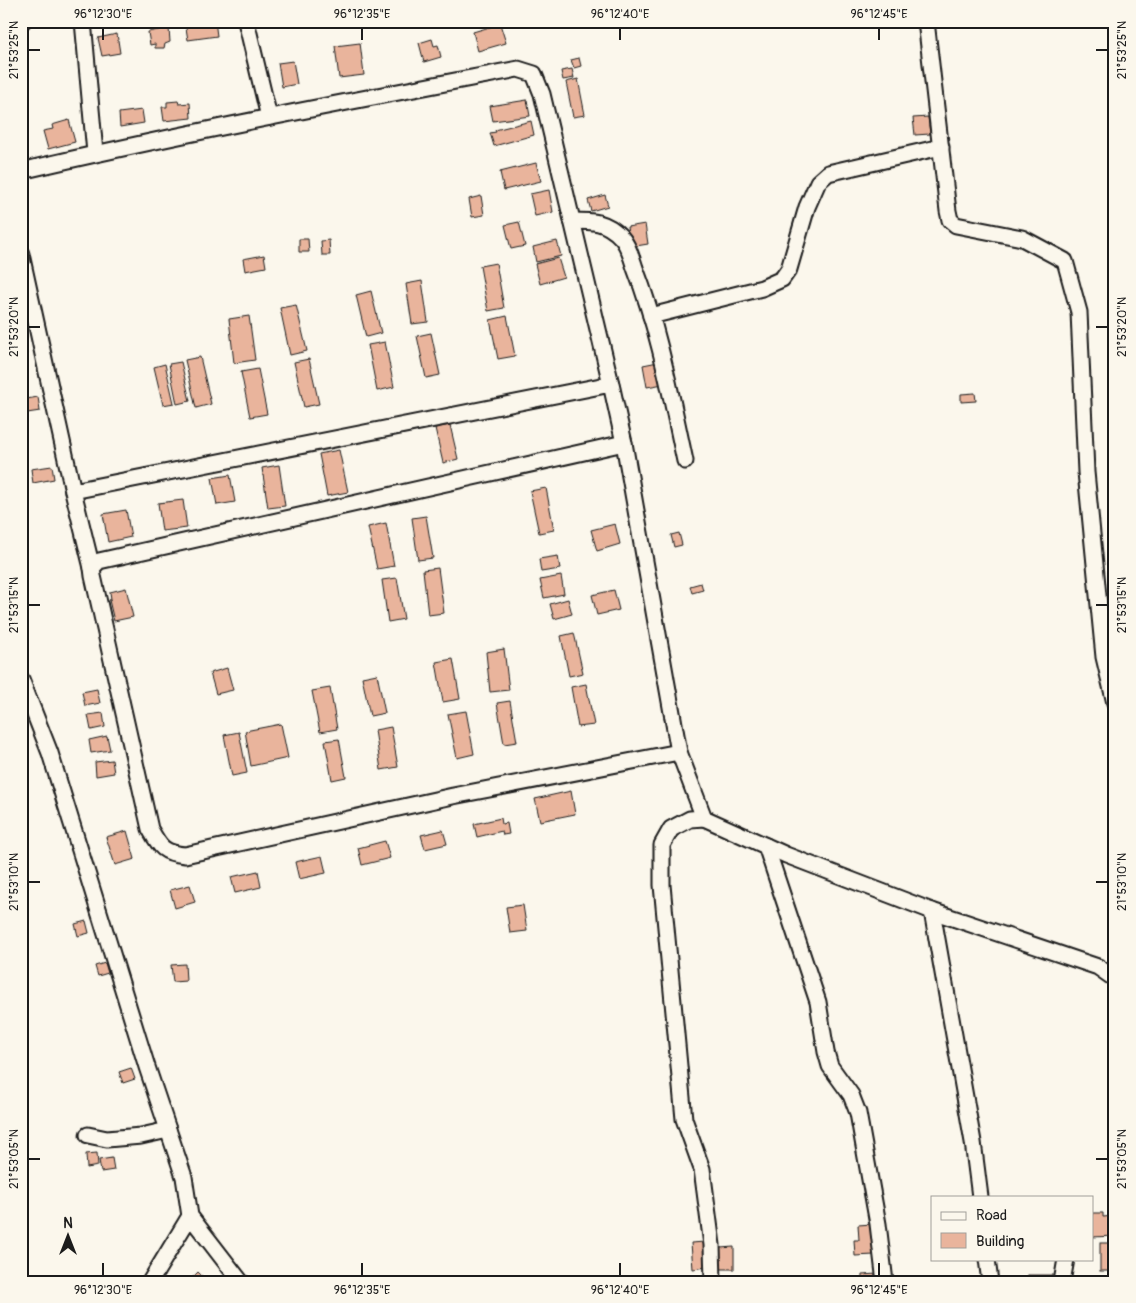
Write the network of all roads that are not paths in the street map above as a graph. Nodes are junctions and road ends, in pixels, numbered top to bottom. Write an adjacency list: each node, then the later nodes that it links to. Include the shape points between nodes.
1 (83, 21): 6 (street)
2 (246, 21): 4 (street)
3 (926, 21): 5 (street)
4 (269, 117): 6 (street); 8 (street, via 518,69 534,74 542,94)
5 (940, 147): 10 (street, via 828,173 818,182 807,207 789,269 782,279 762,288); 17 (street, via 950,220 1022,238 1065,261 1079,312 1087,482 1104,657)
6 (95, 153): 7 (street)
7 (21, 171)
8 (572, 221): 10 (street, via 596,221 622,238); 11 (street)
9 (21, 254): 14 (street)
10 (651, 316): 13 (street, via 664,359)
11 (611, 384): 12 (street); 14 (street)
12 (624, 443): 15 (street, via 99,561); 18 (street)
13 (684, 460)
14 (73, 491): 15 (street)
15 (92, 568): 18 (street, via 150,829 160,847 170,854 185,855 454,796)
16 (21, 679): 23 (street, via 50,754)
17 (1115, 703)
18 (678, 752): 19 (street)
19 (704, 818): 20 (street); 31 (street, via 690,819 671,829 662,845 662,885 684,1119 702,1168 712,1245)
20 (766, 846): 21 (street); 32 (street, via 816,994 830,1066 851,1095 858,1113)
21 (932, 911): 22 (street, via 1098,967); 25 (street)
22 (1115, 979)
23 (168, 1130): 24 (street, via 107,1139); 26 (street, via 184,1177)
24 (88, 1135)
25 (980, 1196)
26 (190, 1216): 29 (street); 30 (street)
27 (987, 1260): 33 (street)
28 (1066, 1260): 34 (street)
29 (150, 1282)
30 (241, 1282)
31 (713, 1282)
32 (885, 1282)
33 (990, 1282)
34 (1062, 1282)

